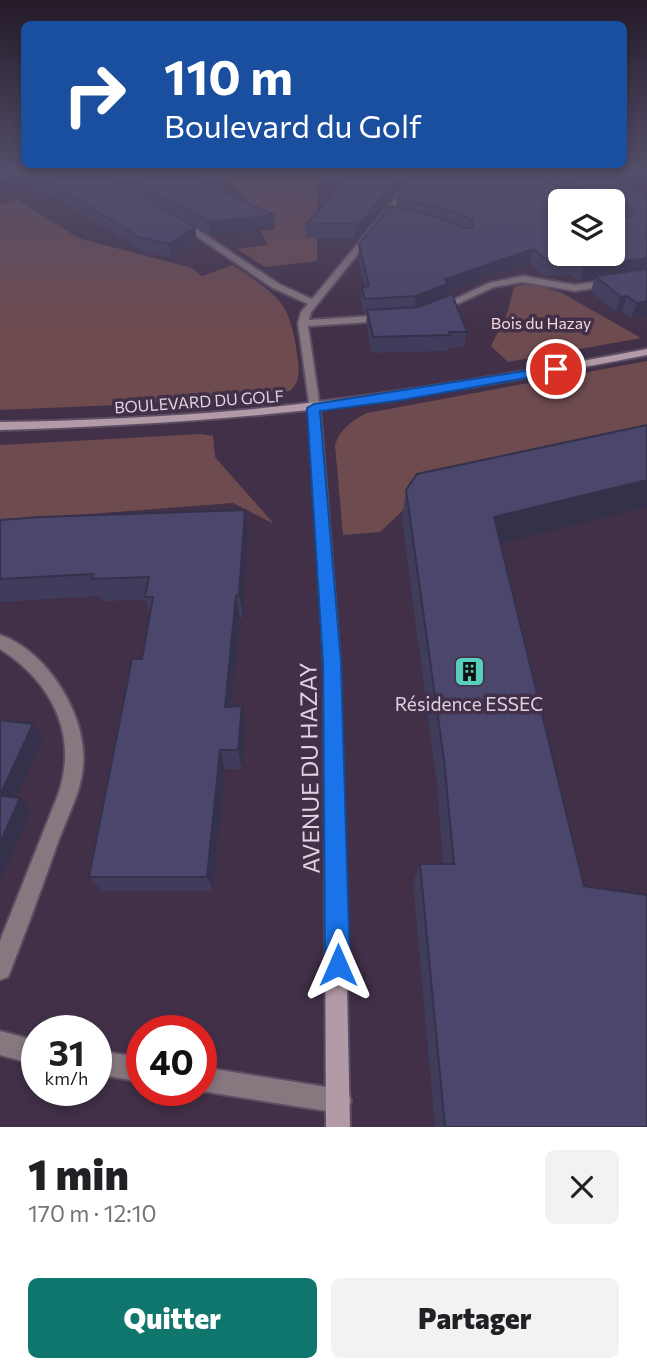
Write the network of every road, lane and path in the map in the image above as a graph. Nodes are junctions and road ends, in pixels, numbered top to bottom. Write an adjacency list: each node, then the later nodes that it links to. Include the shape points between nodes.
1 (182, 225): 4 (street, via 276,286)
2 (379, 225): 4 (street)
3 (647, 277): 5 (street, via 575,288 523,279 492,285)
4 (311, 302): 7 (street)
5 (428, 313)
6 (392, 318): 7 (street)
7 (303, 323): 9 (street)
8 (647, 352): 9 (main road, BOULEVARD DU GOLF)
9 (314, 408): 10 (main road, BOULEVARD DU GOLF, via 150,422); 16 (main road, AVENUE DU HAZAY, via 332,663)
10 (0, 426)
11 (0, 641): 12 (street, via 24,656 65,707 76,759 66,798)
12 (0, 969)
13 (0, 1044): 14 (street)
14 (21, 1049)
15 (217, 1082): 16 (street)
16 (339, 1101): 17 (main road, AVENUE DU HAZAY)
17 (338, 1127)

